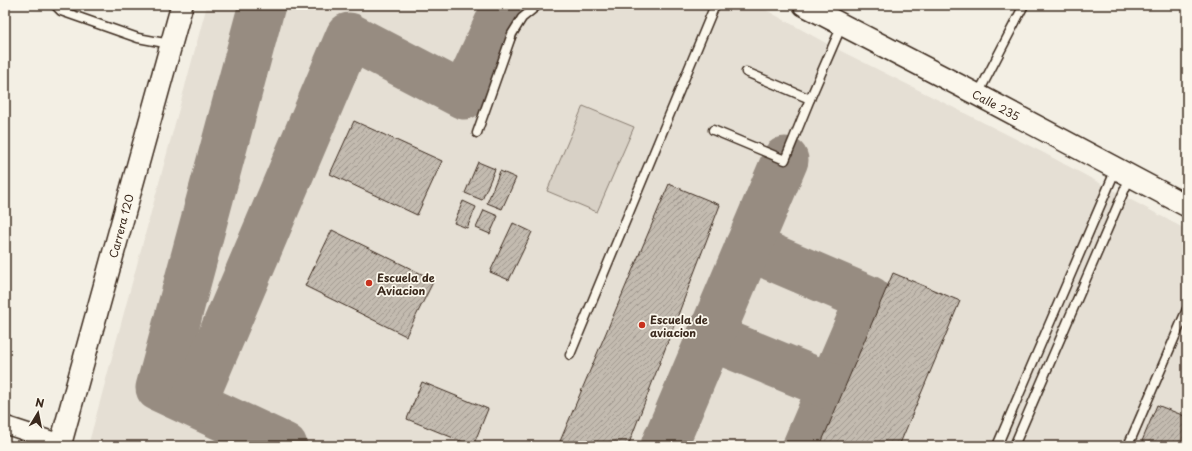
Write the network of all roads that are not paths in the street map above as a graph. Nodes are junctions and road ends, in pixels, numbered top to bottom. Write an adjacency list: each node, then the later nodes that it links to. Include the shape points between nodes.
1 (55, 5): 8 (lane, via 60,11 138,38)
2 (182, 5): 8 (street, Carrera 120)
3 (538, 5): 13 (lane, via 522,18 512,34)
4 (715, 5): 17 (lane)
5 (804, 5): 7 (street, Calle 235)
6 (1024, 5): 10 (lane)
7 (842, 25): 10 (street, Calle 235); 11 (lane)
8 (171, 44): 19 (street, Carrera 120)
9 (746, 72): 11 (lane)
10 (978, 95): 14 (street, Calle 235)
11 (810, 99): 12 (lane, via 785,160)
12 (712, 130)
13 (477, 133)
14 (1123, 173): 15 (street, Calle 235); 20 (lane); 21 (lane)
15 (1187, 206)
16 (1187, 309): 22 (lane)
17 (570, 355)
18 (5, 425): 19 (street)
19 (60, 444)
20 (997, 446)
21 (1014, 446)
22 (1128, 446)

